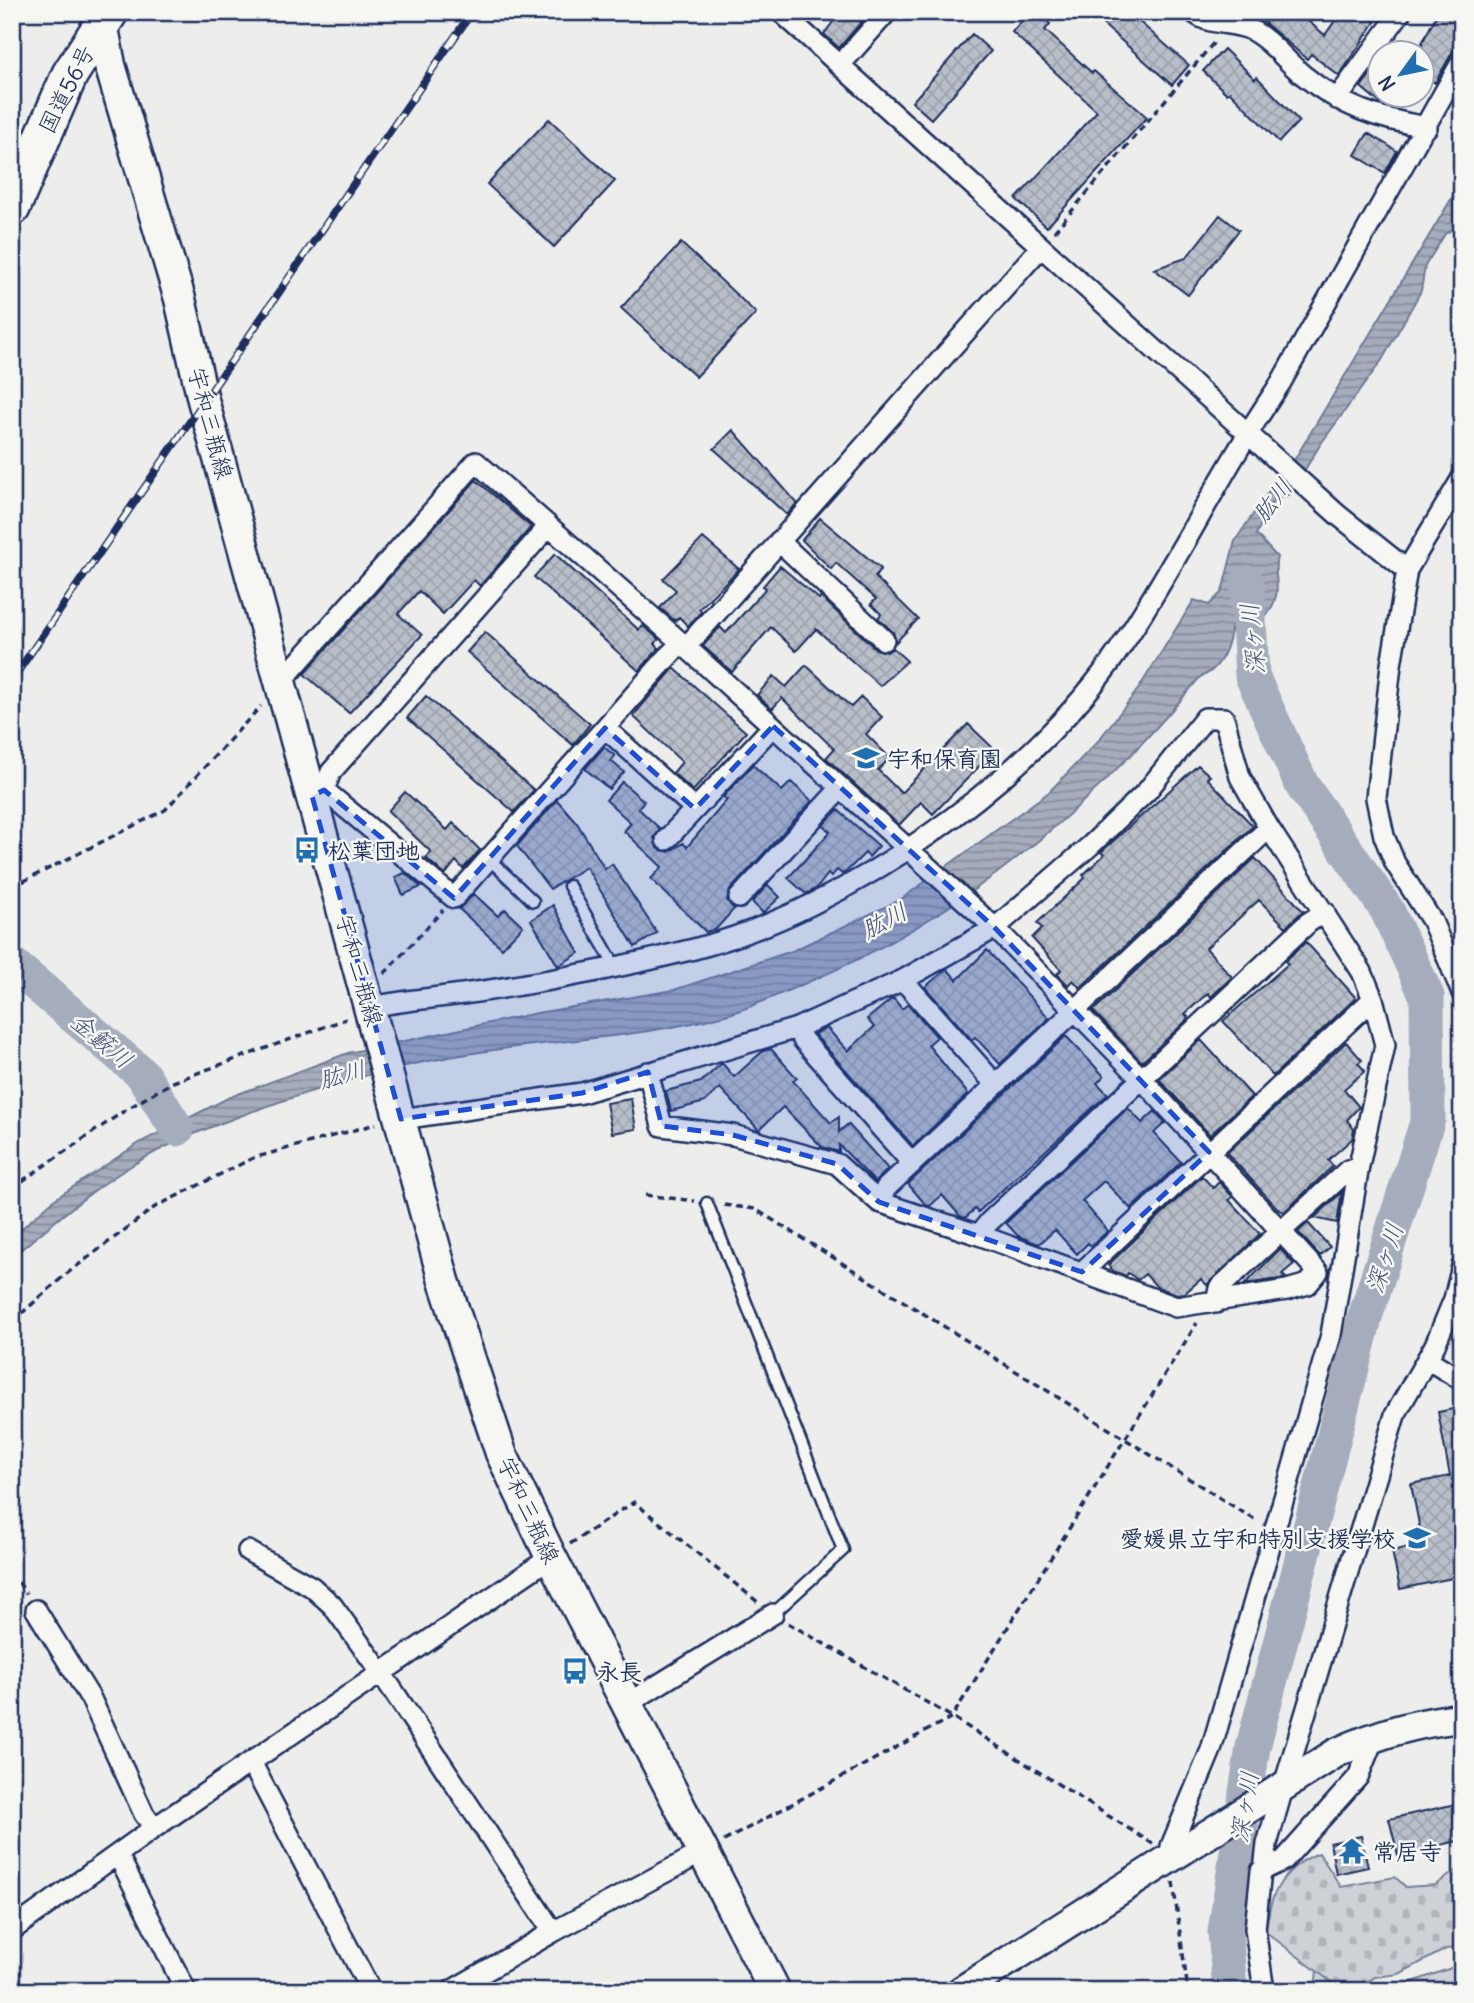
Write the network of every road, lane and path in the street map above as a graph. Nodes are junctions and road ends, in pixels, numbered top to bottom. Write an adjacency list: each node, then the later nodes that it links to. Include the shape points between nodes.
1 (781, 12): 8 (street)
2 (887, 12): 8 (street)
3 (1194, 12): 6 (street, via 1204,22)
4 (1401, 12): 9 (street)
5 (103, 16): 11 (highway, 国道56号, via 70,74); 20 (main road, 宇和三瓶線, via 110,65 180,299 202,400)
6 (1232, 17): 9 (street); 12 (path, via 1206,56)
7 (1462, 61): 10 (street)
8 (840, 65): 12 (street)
9 (1338, 99): 10 (street, via 1382,120)
10 (1427, 127): 13 (street)
11 (12, 208)
12 (1041, 247): 13 (street); 16 (street)
13 (1252, 436): 17 (street, via 1338,515); 28 (street, via 1119,650 1072,712 970,806)
14 (1462, 478): 17 (street)
15 (548, 527): 19 (street); 20 (street, via 476,462); 24 (street, via 331,772)
16 (779, 541): 18 (street); 19 (street)
17 (1407, 570): 39 (street, via 1376,798 1395,863 1432,921)
18 (884, 640)
19 (684, 645): 21 (street); 22 (street)
20 (280, 683): 24 (main road, 宇和三瓶線); 31 (path, via 165,810)
21 (773, 726): 23 (street); 25 (street)
22 (605, 728): 25 (street); 29 (street)
23 (841, 788): 28 (street); 33 (street)
24 (318, 793): 32 (street); 41 (main road, 宇和三瓶線)
25 (695, 809): 27 (street)
26 (1269, 828): 35 (street); 36 (street, via 1240,777 1224,718 1205,718 1147,791); 42 (street)
27 (666, 840)
28 (909, 850): 36 (street); 37 (street, via 774,923 697,948)
29 (489, 859): 32 (street); 34 (lane)
30 (569, 886): 37 (lane)
31 (12, 887)
32 (454, 898): 41 (path)
33 (739, 898)
34 (533, 901)
35 (1325, 912): 40 (street); 45 (street)
36 (995, 928): 38 (street); 42 (street)
37 (615, 966): 41 (street)
38 (903, 980): 43 (street); 46 (street)
39 (1462, 993)
40 (1373, 999): 48 (street); 50 (street, via 1385,1045)
41 (370, 1006): 47 (main road, 宇和三瓶線); 51 (path, via 341,1021 173,1082 127,1108)
42 (1076, 1010): 45 (street); 46 (street)
43 (797, 1028): 44 (street); 49 (street)
44 (648, 1072): 47 (street, via 582,1093); 53 (street, via 662,1126 733,1135 837,1164)
45 (1142, 1079): 48 (street); 56 (street)
46 (996, 1085): 49 (street)
47 (399, 1112): 62 (path, via 253,1158 155,1207); 68 (main road, 宇和三瓶線, via 444,1280 501,1453)
48 (1209, 1152): 55 (street); 59 (street)
49 (912, 1163): 53 (street, via 886,1188)
50 (1359, 1166): 55 (street, via 1348,1170); 57 (street)
51 (12, 1188)
52 (645, 1195): 54 (path)
53 (879, 1202): 56 (street)
54 (707, 1203): 65 (path, via 755,1209); 71 (lane, via 843,1550)
55 (1281, 1228): 60 (street); 61 (street, via 1219,1288)
56 (979, 1236): 59 (street)
57 (1344, 1258): 60 (street); 66 (street, via 1331,1335)
58 (1462, 1266): 63 (street, via 1454,1300)
59 (1082, 1272): 61 (street, via 1156,1302 1176,1307)
60 (1318, 1272): 61 (street, via 1308,1284)
61 (1208, 1305): 65 (path)
62 (12, 1322)
63 (1427, 1359): 64 (street); 78 (street, via 1395,1415)
64 (1462, 1377)
65 (1123, 1440): 66 (path); 74 (path)
66 (1272, 1530): 81 (street, via 1211,1750 1171,1846)
67 (248, 1550): 72 (street, via 312,1587 332,1605)
68 (551, 1556): 71 (path, via 634,1502); 72 (street); 73 (main road, 宇和三瓶線)
69 (12, 1572): 70 (path)
70 (36, 1610): 79 (street, via 91,1699)
71 (773, 1614): 73 (street); 74 (path)
72 (382, 1674): 77 (street); 85 (street)
73 (627, 1704): 80 (main road, 宇和三瓶線)
74 (952, 1717): 80 (path); 81 (path, via 1164,1851)
75 (1462, 1718): 76 (street, via 1429,1720)
76 (1375, 1735): 78 (street); 83 (street, via 1358,1777 1284,1860)
77 (251, 1762): 79 (street); 87 (street)
78 (1277, 1790): 81 (street); 83 (street)
79 (154, 1828): 82 (street)
80 (703, 1852): 85 (street); 89 (main road, 宇和三瓶線)
81 (1177, 1854): 90 (street); 91 (path)
82 (118, 1855): 84 (street); 86 (street)
83 (1264, 1870): 92 (street, via 1257,1891 1255,1930)
84 (12, 1930)
85 (553, 1932): 88 (street)
86 (186, 1991)
87 (372, 1991)
88 (451, 1991)
89 (775, 1991)
90 (961, 1991)
91 (1188, 1991)
92 (1264, 1991)

